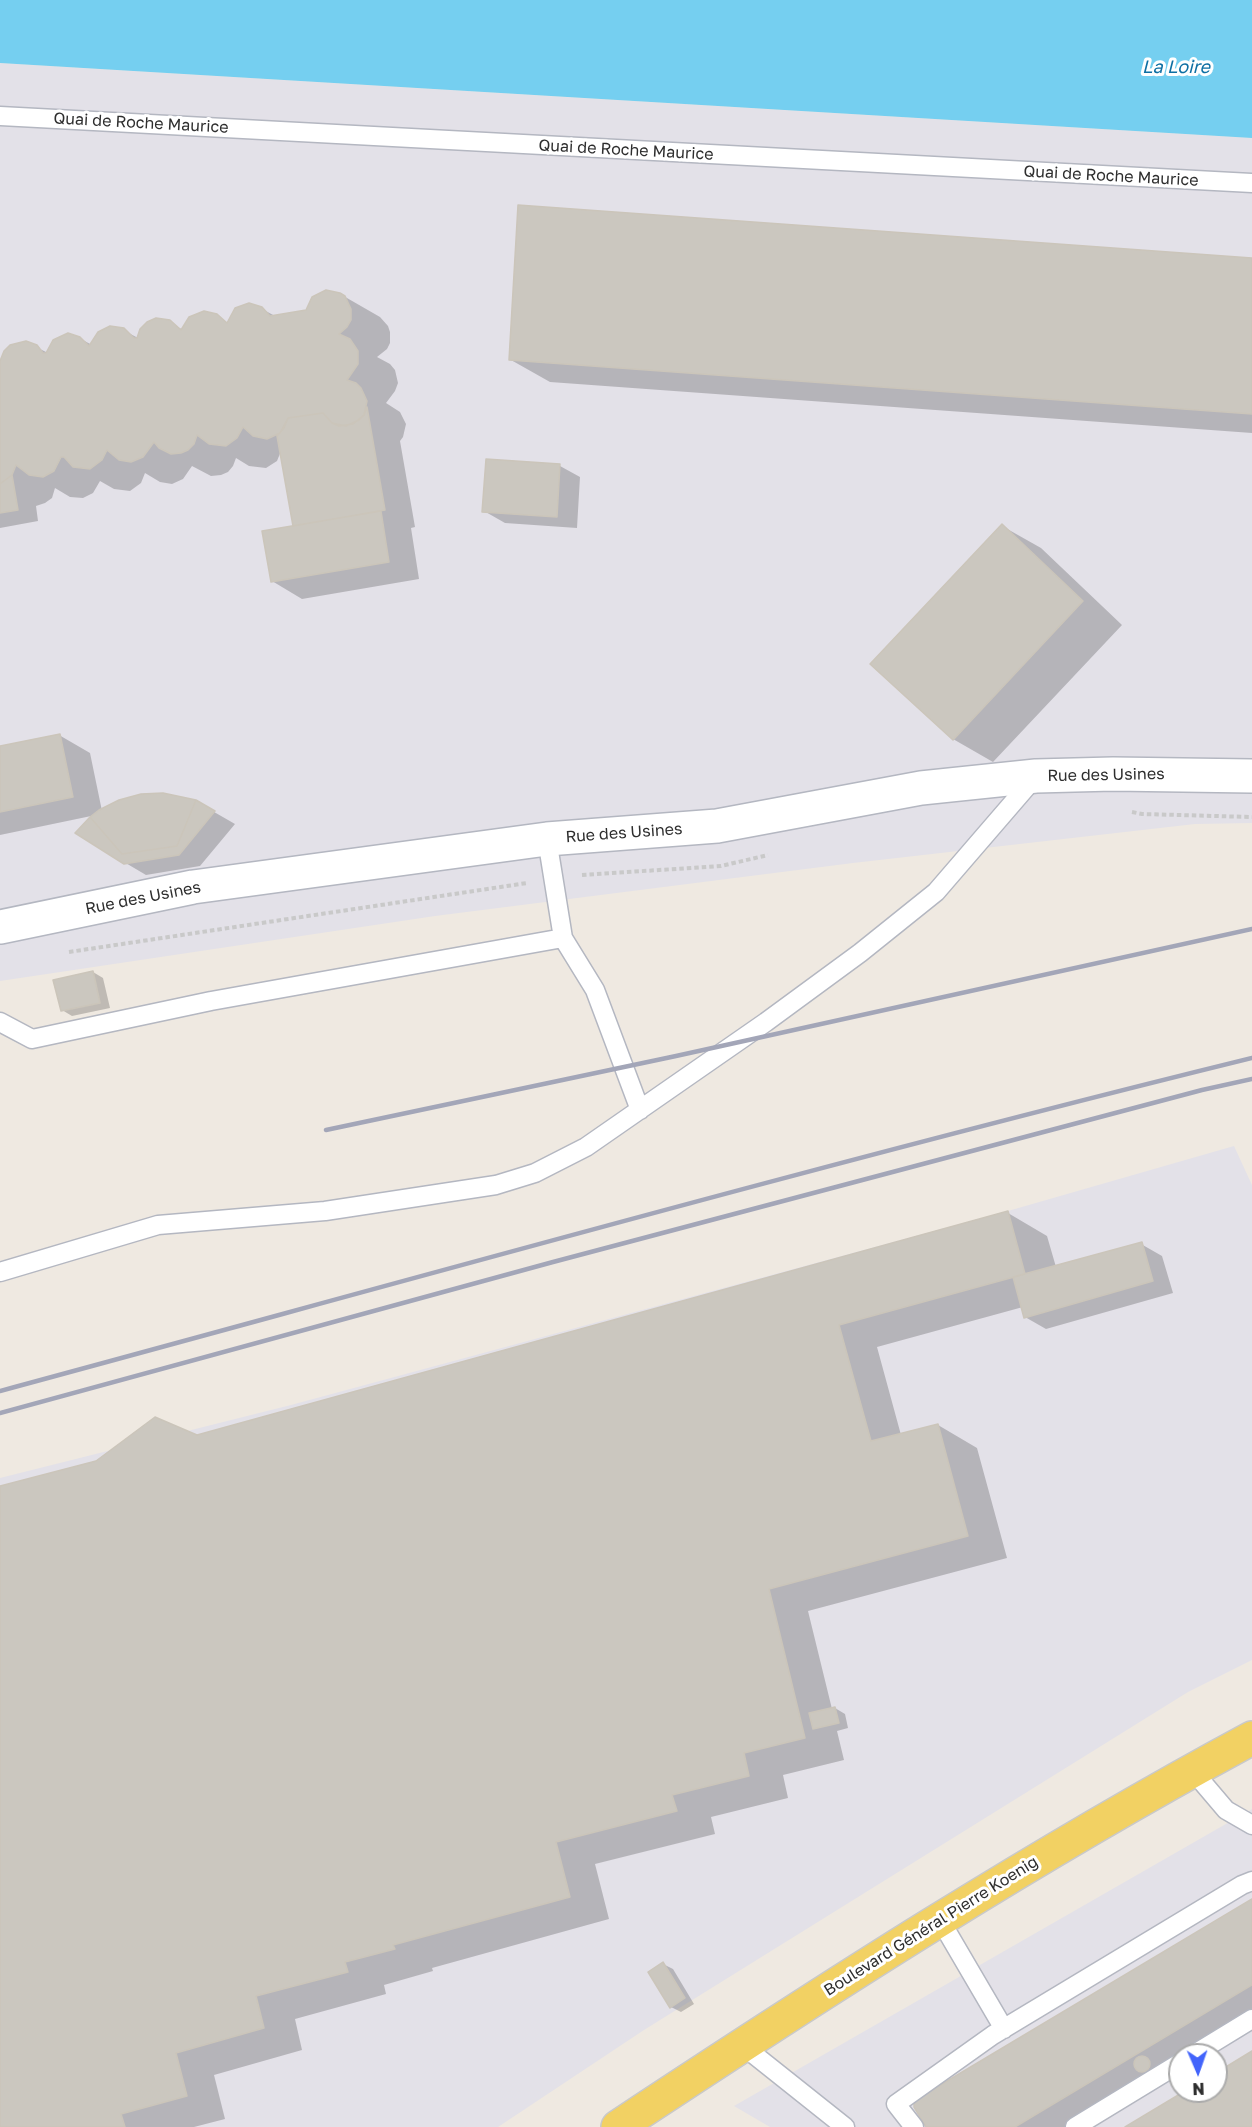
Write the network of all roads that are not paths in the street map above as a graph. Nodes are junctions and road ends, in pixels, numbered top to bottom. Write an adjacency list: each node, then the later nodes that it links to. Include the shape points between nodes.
1 (0, 116): 2 (lane, Quai de Roche Maurice)
2 (1252, 183)
3 (1036, 776): 4 (street, Rue des Usines); 5 (street, Rue des Usines, via 921,788 717,826); 9 (lane, via 936,892 766,1023)
4 (1252, 776)
5 (547, 839): 6 (street, Rue des Usines, via 193,887); 7 (lane)
6 (0, 927)
7 (563, 938): 8 (lane, via 211,1000 32,1039); 9 (lane, via 595,990)
8 (0, 1023)
9 (640, 1110): 10 (lane, via 586,1147 535,1173 496,1185 325,1211 158,1225)
10 (0, 1272)
11 (1252, 1738): 12 (main road, Boulevard Général Pierre Koenig)
12 (1192, 1770): 13 (lane, via 1226,1810); 15 (main road, Boulevard Général Pierre Koenig)
13 (1252, 1825)
14 (1252, 1881): 17 (lane)
15 (939, 1918): 17 (lane); 19 (main road, Boulevard Général Pierre Koenig)
16 (1252, 2019): 18 (lane)
17 (1004, 2029): 23 (lane, via 896,2104)
18 (1213, 2043)
19 (742, 2045): 21 (main road, Boulevard Général Pierre Koenig); 22 (lane)
20 (1168, 2070): 24 (lane)
21 (618, 2127)
22 (845, 2127)
23 (914, 2127)
24 (1075, 2127)

